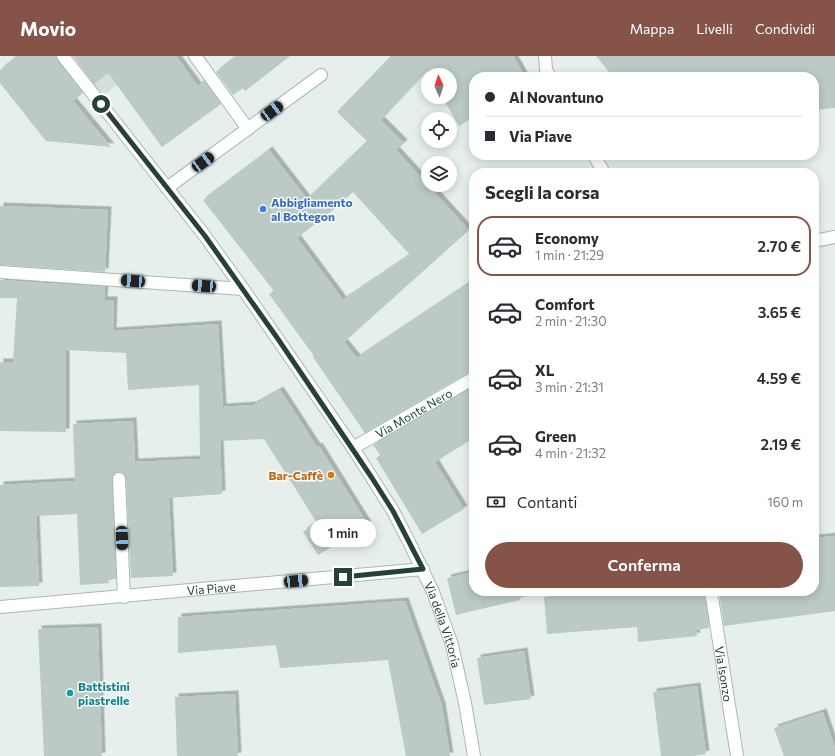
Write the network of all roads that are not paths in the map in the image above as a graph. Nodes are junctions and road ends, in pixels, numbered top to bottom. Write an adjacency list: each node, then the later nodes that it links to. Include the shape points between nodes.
1 (64, 56): 7 (street, Via della Vittoria)
2 (195, 56): 6 (street)
3 (545, 56): 4 (street)
4 (548, 72)
5 (321, 74): 6 (street)
6 (248, 129): 7 (street)
7 (167, 188): 11 (street, Via della Vittoria)
8 (835, 237): 9 (street)
9 (819, 240)
10 (0, 272): 11 (street)
11 (244, 289): 13 (street, Via della Vittoria)
12 (469, 381): 13 (street, Via Monte Nero)
13 (352, 448): 15 (street, Via della Vittoria, via 393,511)
14 (119, 479): 17 (street)
15 (423, 569): 17 (street, Via Piave); 19 (street, Via della Vittoria, via 452,645)
16 (712, 596): 20 (street, Via Isonzo)
17 (124, 597): 18 (street, Via Piave)
18 (0, 607)
19 (474, 756)
20 (737, 756)

